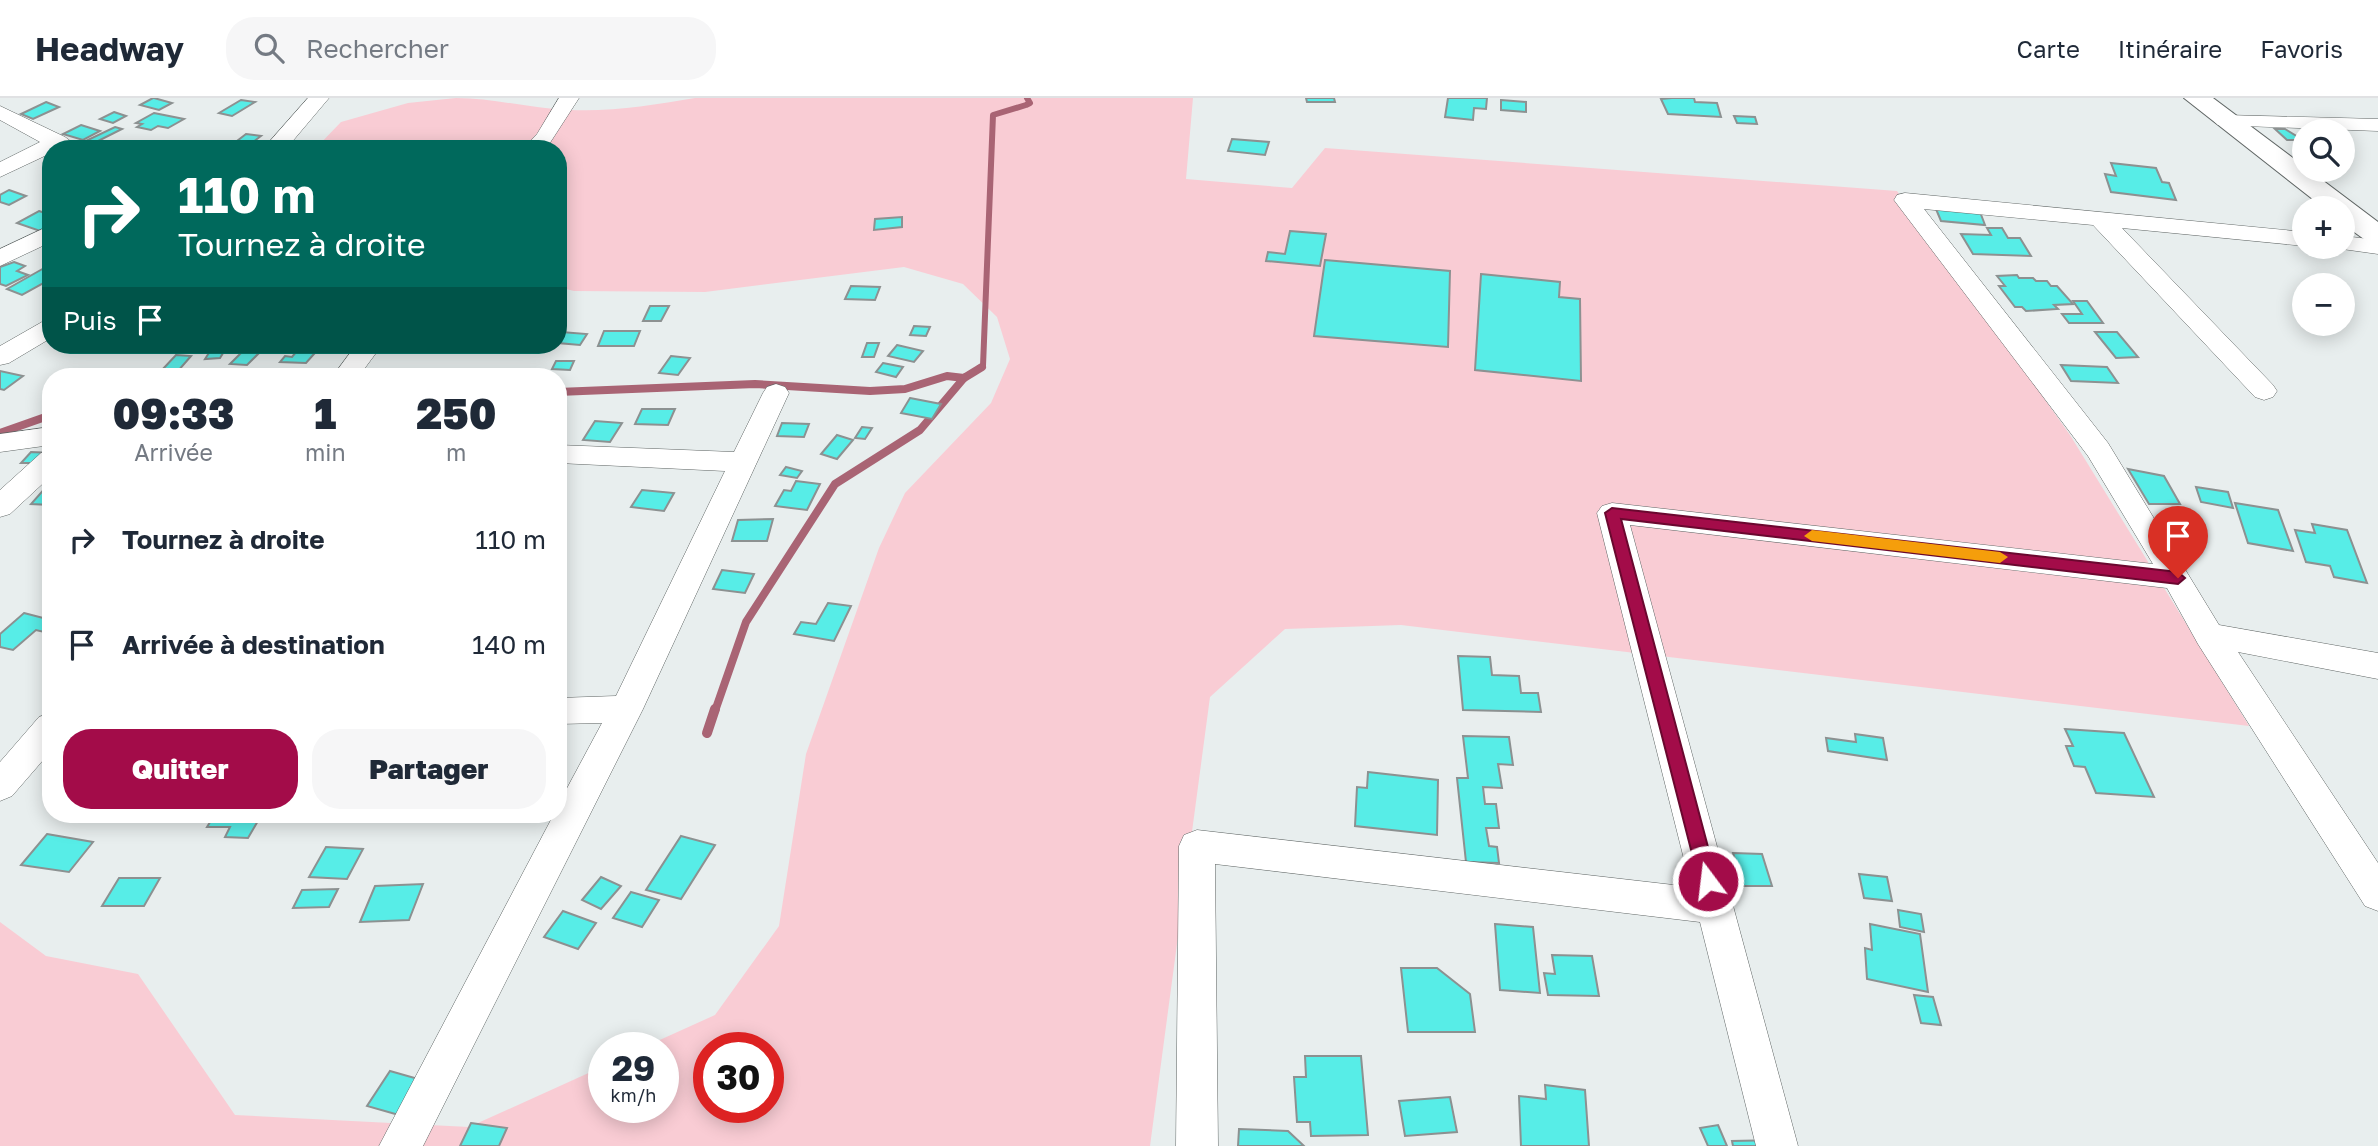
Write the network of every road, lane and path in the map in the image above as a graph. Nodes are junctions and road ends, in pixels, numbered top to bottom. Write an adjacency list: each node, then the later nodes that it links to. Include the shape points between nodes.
1 (569, 98): 9 (street)
2 (2197, 98): 5 (highway)
3 (307, 102): 8 (street)
4 (0, 112): 7 (street)
5 (2225, 121): 6 (street); 12 (highway)
6 (2378, 125)
7 (52, 140)
8 (280, 140)
9 (543, 140)
10 (42, 154): 11 (street)
11 (0, 170)
12 (2325, 196)
13 (2100, 219): 17 (street); 23 (street); 31 (street, via 1905,200 2098,450)
14 (2355, 219): 15 (highway)
15 (2378, 236)
16 (42, 237): 20 (street)
17 (2292, 239)
18 (2355, 244): 19 (street)
19 (2378, 247)
20 (0, 259)
21 (42, 332): 22 (street)
22 (0, 357)
23 (2264, 391)
24 (776, 393): 28 (street)
25 (42, 437): 26 (street)
26 (0, 443)
27 (567, 454): 28 (street)
28 (742, 462): 34 (street)
29 (42, 468): 30 (street)
30 (0, 507)
31 (2178, 578): 32 (street); 41 (street, via 1612,513)
32 (2209, 635): 33 (street); 40 (street)
33 (2378, 666)
34 (625, 709): 35 (street); 38 (street)
35 (567, 710)
36 (42, 737): 37 (street)
37 (0, 786)
38 (567, 822)
39 (566, 823): 42 (street)
40 (2378, 894)
41 (1715, 907): 43 (street, via 1196,846); 44 (street)
42 (400, 1146)
43 (1197, 1146)
44 (1777, 1146)

